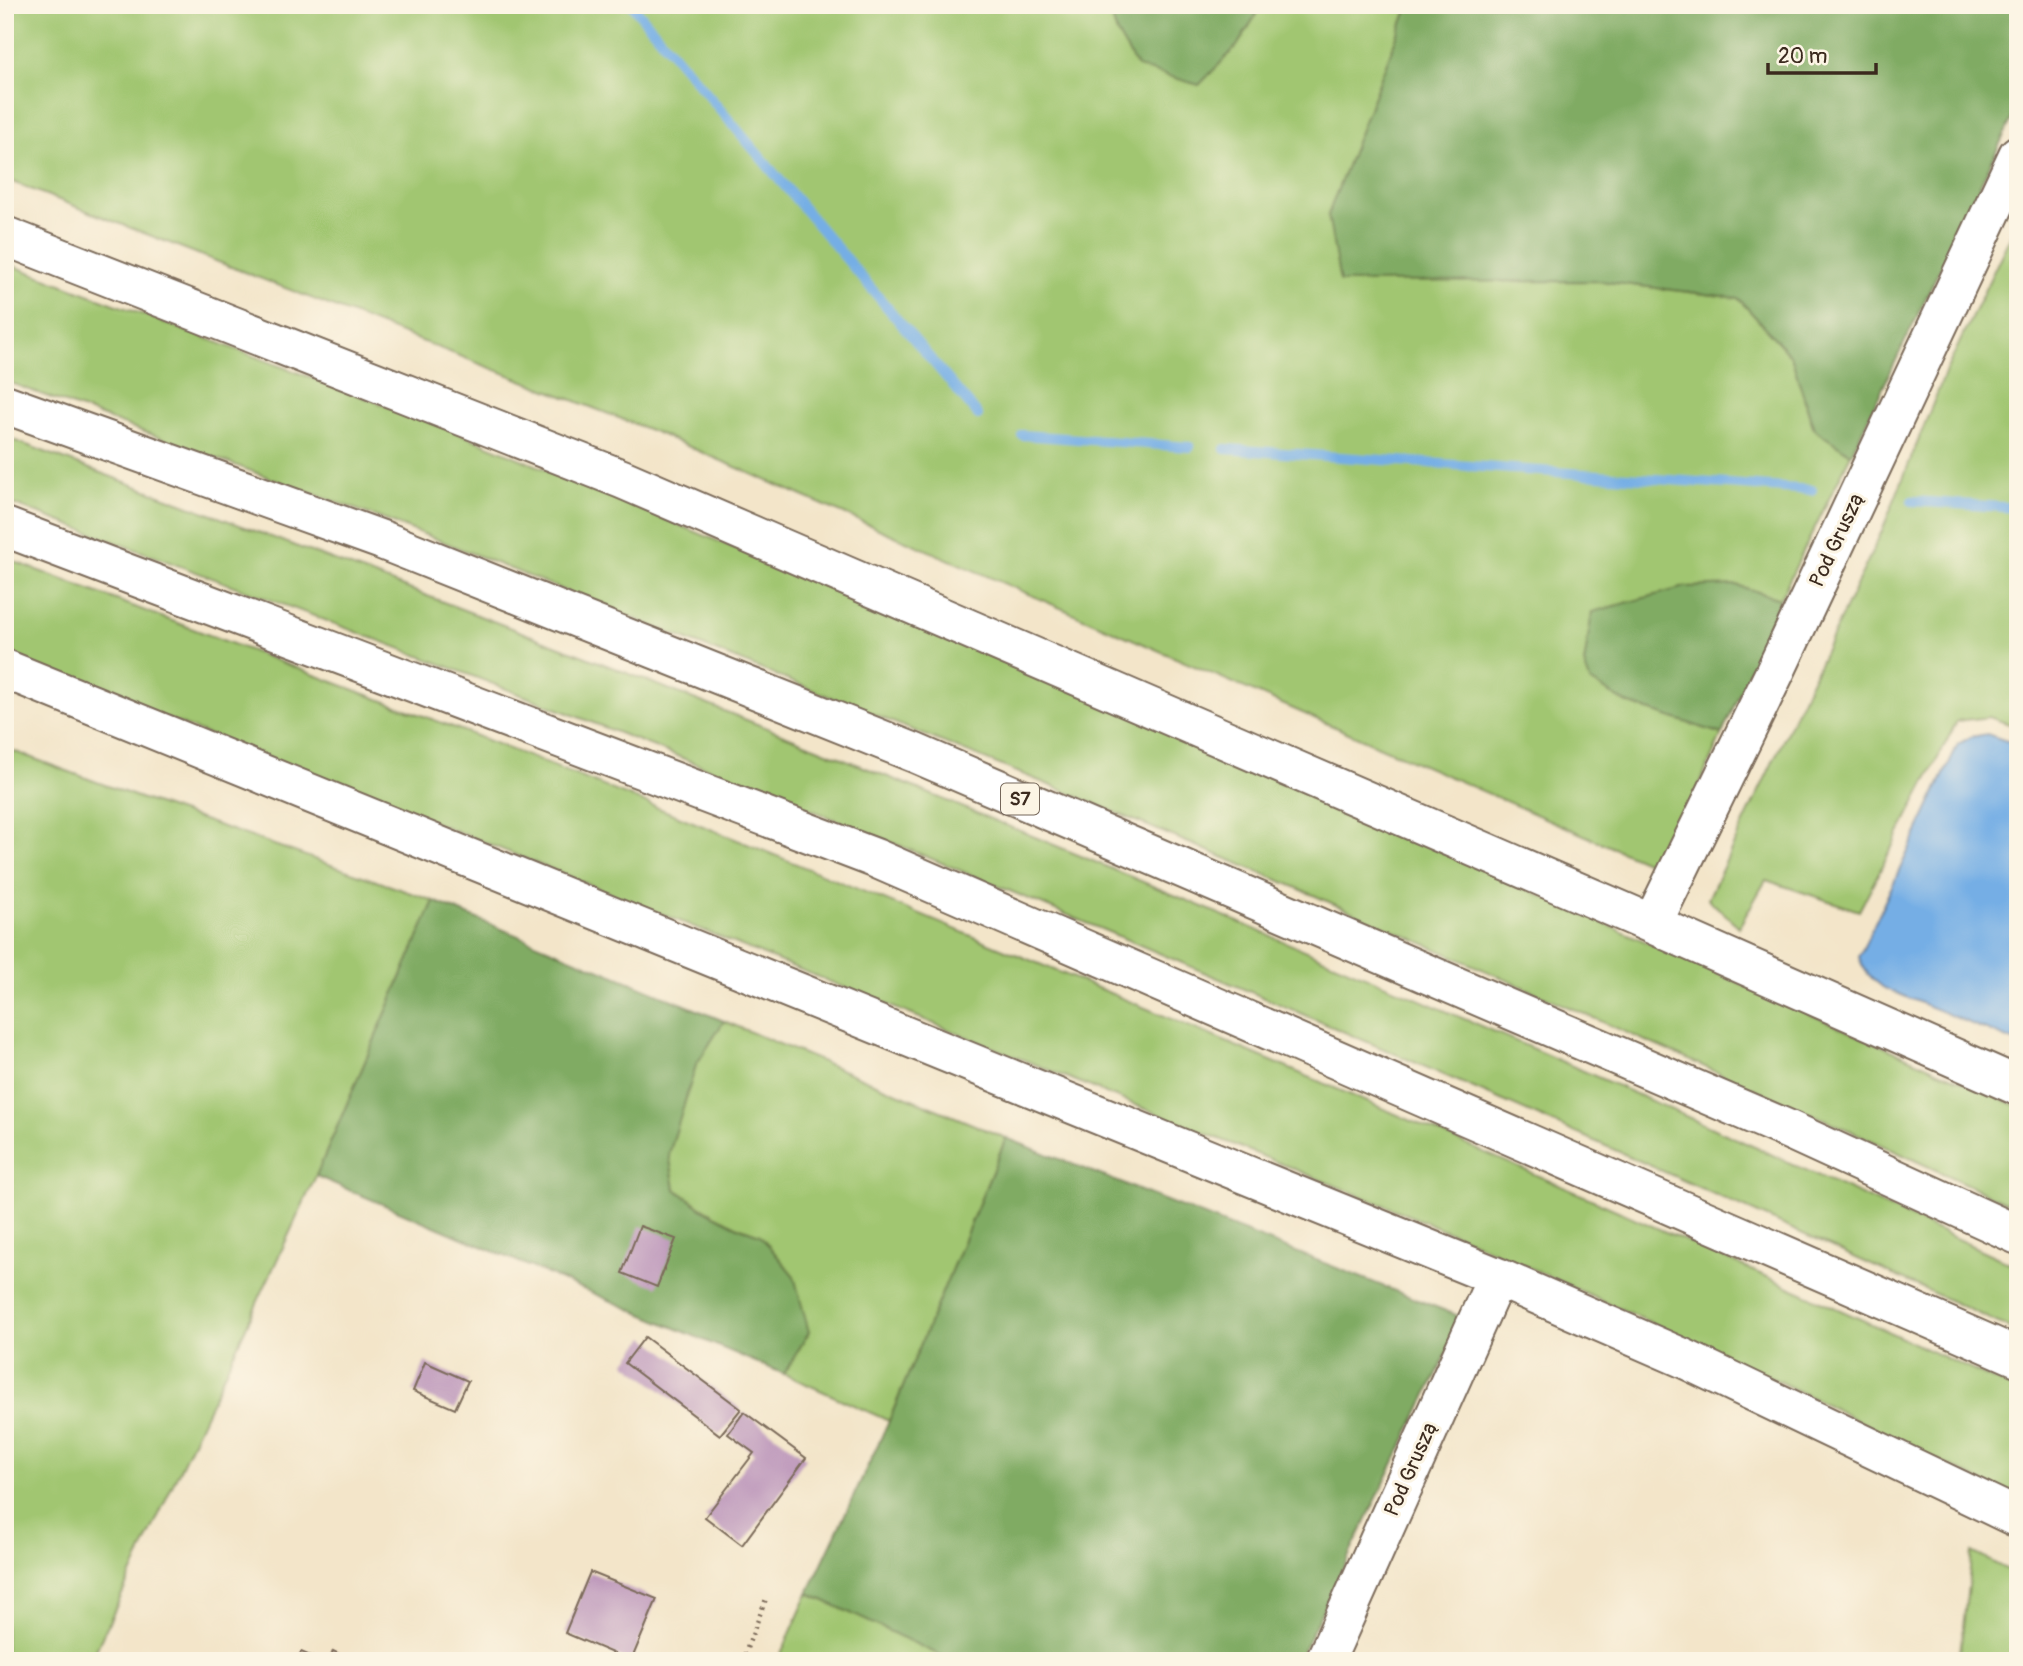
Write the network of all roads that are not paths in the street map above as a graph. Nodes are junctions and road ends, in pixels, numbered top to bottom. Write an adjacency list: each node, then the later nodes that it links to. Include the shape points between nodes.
1 (2018, 155): 6 (main road, Pod Gruszą)
2 (5, 236): 6 (main road, via 622,479)
3 (5, 404): 8 (main road, S7, via 382,540 915,753 1774,1124)
4 (5, 527): 10 (main road, via 875,858)
5 (5, 669): 9 (main road)
6 (1652, 924): 7 (main road)
7 (2018, 1086)
8 (2018, 1235)
9 (1497, 1277): 11 (main road, via 1682,1358); 12 (main road, Pod Gruszą)
10 (2018, 1357)
11 (2018, 1518)
12 (1325, 1661)

